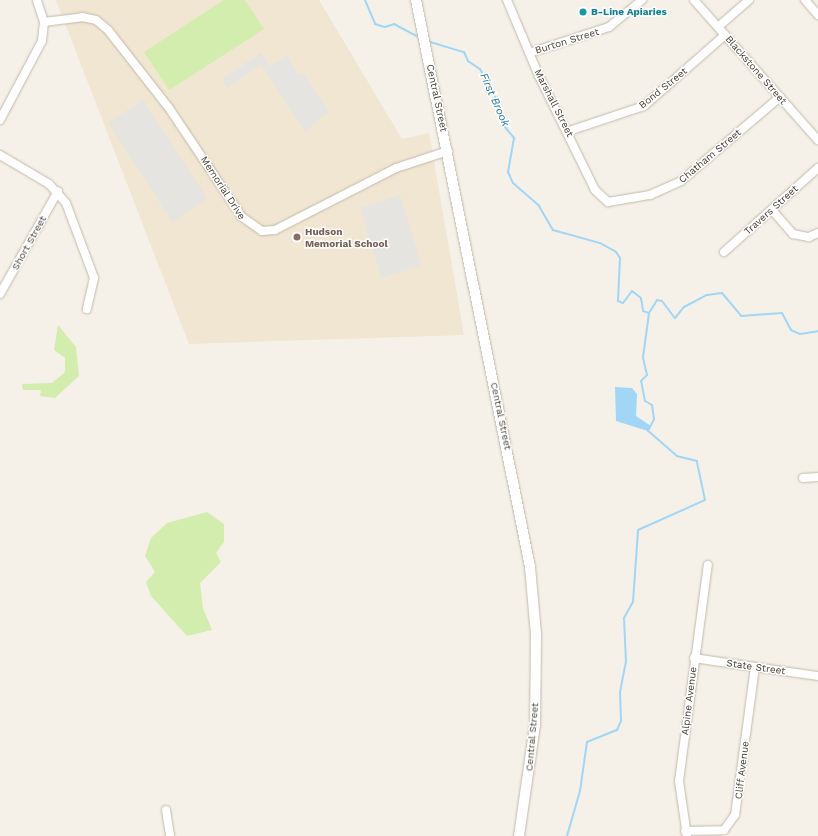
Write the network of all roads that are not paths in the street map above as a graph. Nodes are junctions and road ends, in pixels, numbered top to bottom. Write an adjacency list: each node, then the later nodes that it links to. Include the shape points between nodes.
1 (37, 0): 9 (street)
2 (416, 0): 17 (street, Central Street)
3 (507, 0): 12 (street, Marshall Street)
4 (642, 0): 12 (street, Burton Street, via 609,27)
5 (694, 0): 10 (street, Blackstone Street)
6 (748, 0): 10 (street)
7 (805, 0): 8 (street)
8 (818, 15)
9 (44, 22): 14 (street, via 38,52); 17 (street, Memorial Drive, via 82,17 96,20 108,30 169,108 242,217 262,232 275,230 396,168)
10 (718, 27): 11 (street, Blackstone Street)
11 (725, 35): 13 (street, Blackstone Street); 15 (street, Bond Street, via 644,106)
12 (529, 53): 15 (street, Marshall Street)
13 (780, 97): 16 (street, Blackstone Street); 21 (street, Chatham Street, via 681,181 650,195)
14 (0, 120)
15 (568, 132): 21 (street, Marshall Street, via 595,190)
16 (818, 140)
17 (448, 151): 36 (street, Central Street, via 519,504 531,581 536,641 534,725)
18 (0, 155): 20 (street)
19 (818, 168): 22 (street, Travers Street)
20 (58, 191): 25 (street, Short Street); 26 (street, via 70,211 92,273 94,287)
21 (608, 202)
22 (772, 210): 23 (street, via 793,234 810,237); 24 (street, Travers Street)
23 (818, 233)
24 (724, 252)
25 (0, 293)
26 (87, 309)
27 (818, 477): 28 (street)
28 (803, 478)
29 (708, 565): 30 (street, Alpine Avenue)
30 (694, 658): 31 (street, State Street); 34 (street, Alpine Avenue, via 679,781)
31 (755, 667): 32 (street, State Street); 34 (street, Cliff Avenue, via 735,815 724,830)
32 (818, 676)
33 (166, 810): 35 (street)
34 (686, 834)
35 (170, 836)
36 (519, 836)

